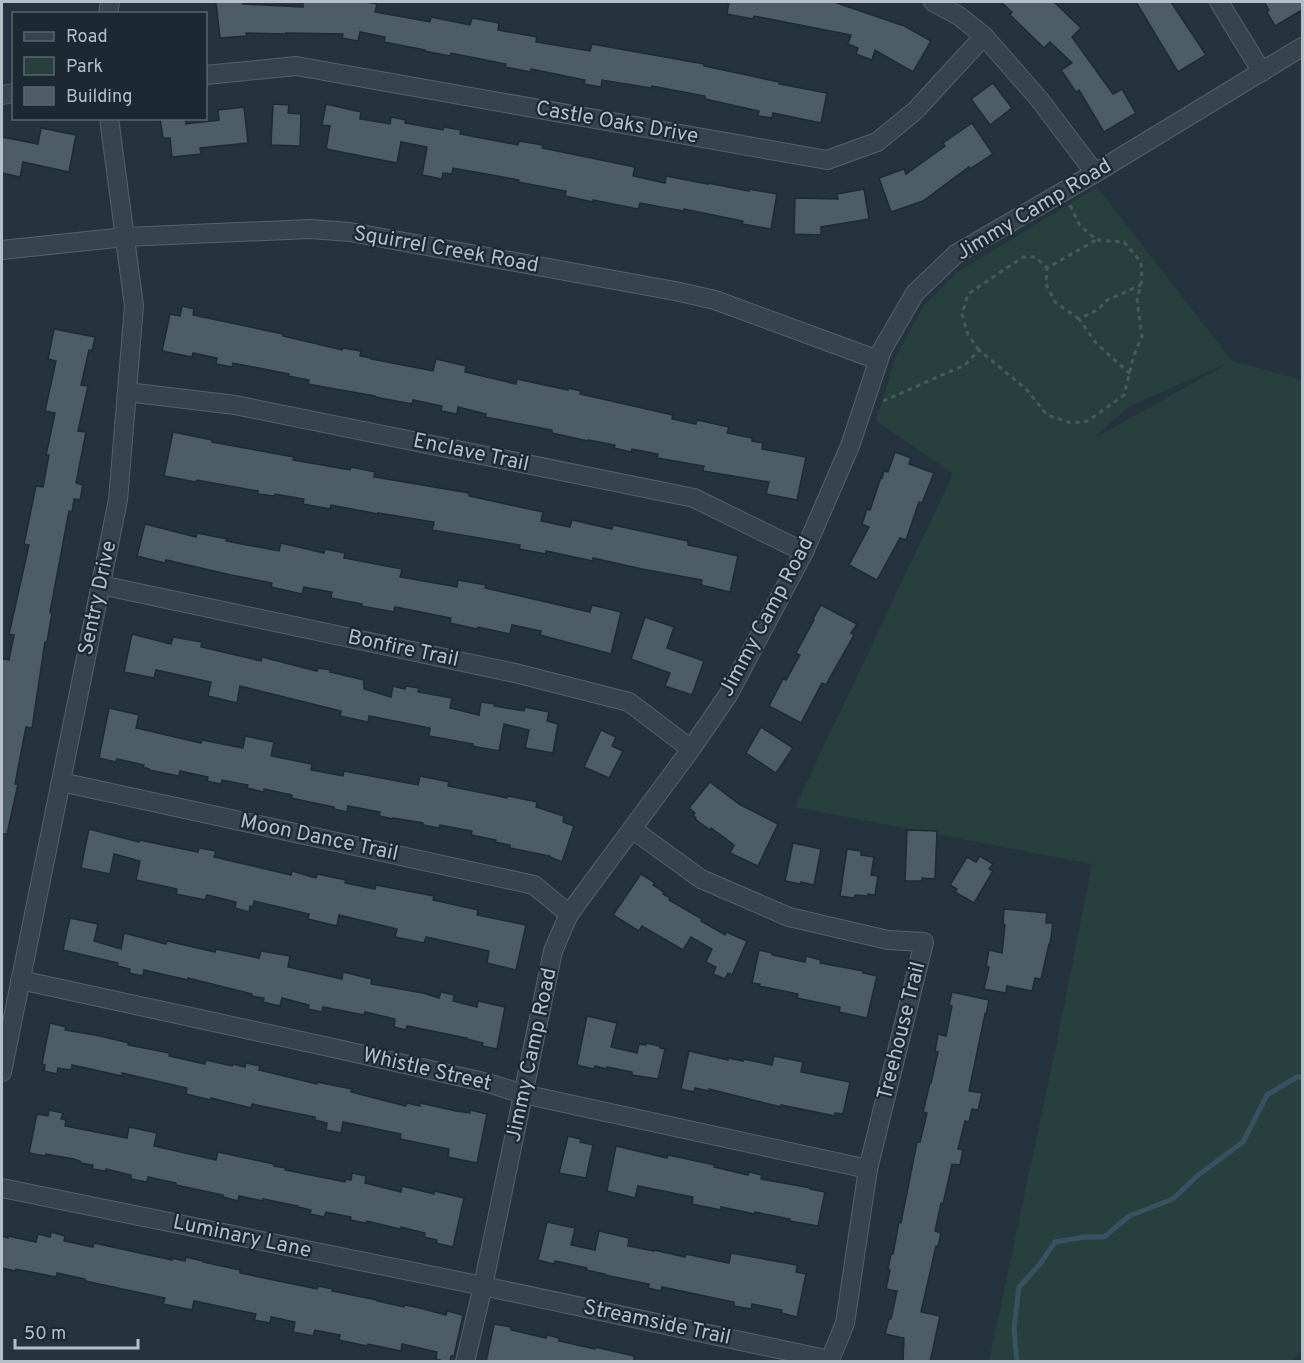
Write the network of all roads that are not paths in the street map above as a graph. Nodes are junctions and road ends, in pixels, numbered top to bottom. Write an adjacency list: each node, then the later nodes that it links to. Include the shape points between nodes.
1 (933, 2): 3 (street)
2 (1219, 2): 5 (street)
3 (984, 36): 6 (street, Castle Oaks Drive, via 915,111 877,142 827,160 296,66); 8 (street, via 1039,99)
4 (1302, 47): 5 (street, Jimmy Camp Road)
5 (1262, 72): 8 (street, Jimmy Camp Road)
6 (207, 75)
7 (109, 120): 9 (street, Sentry Drive)
8 (1095, 173): 11 (street, Jimmy Camp Road, via 956,254 915,292)
9 (125, 237): 10 (street, Squirrel Creek Road); 11 (street, Squirrel Creek Road, via 310,229 350,232 715,300); 12 (street, Sentry Drive, via 134,306)
10 (2, 250)
11 (879, 360): 13 (street, Jimmy Camp Road, via 850,446)
12 (127, 392): 13 (street, Enclave Trail, via 235,405 694,498); 14 (street, Sentry Drive, via 118,500)
13 (804, 552): 15 (street, Jimmy Camp Road, via 728,695)
14 (100, 585): 15 (street, Bonfire Trail, via 515,673 629,702); 16 (street, Sentry Drive)
15 (691, 749): 17 (street, Jimmy Camp Road)
16 (61, 782): 18 (street, Moon Dance Trail, via 534,885); 19 (street, Sentry Drive)
17 (632, 829): 18 (street, Jimmy Camp Road); 22 (street, Treehouse Trail, via 701,879 789,917 888,940 924,942)
18 (568, 914): 21 (street, Jimmy Camp Road, via 553,951)
19 (20, 980): 20 (street, Sentry Drive); 21 (street, Whistle Street)
20 (2, 1072)
21 (524, 1094): 22 (street, Whistle Street); 24 (street, Jimmy Camp Road)
22 (868, 1169): 25 (street, Treehouse Trail, via 845,1323)
23 (2, 1188): 24 (street, Luminary Lane)
24 (483, 1286): 25 (street, Streamside Trail); 26 (street, Jimmy Camp Road)
25 (830, 1360)
26 (465, 1362)

